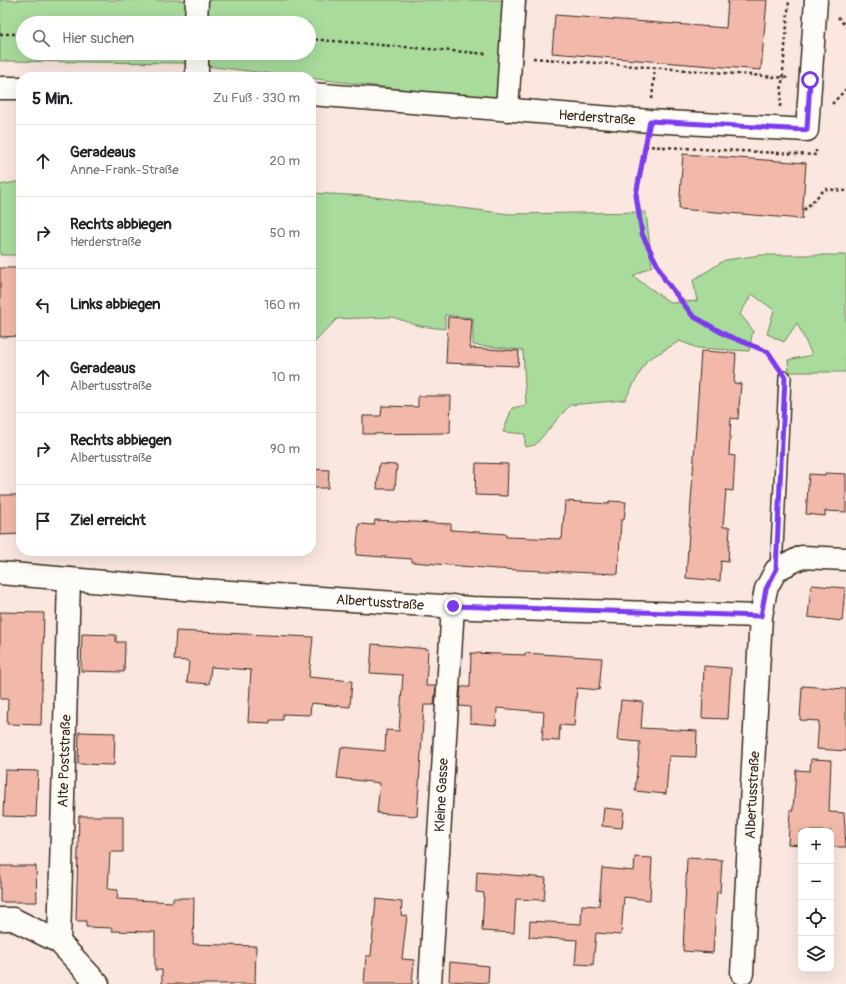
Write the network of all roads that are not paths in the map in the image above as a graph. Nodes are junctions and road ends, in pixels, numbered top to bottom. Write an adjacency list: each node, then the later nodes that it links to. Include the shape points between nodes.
1 (197, 0): 4 (street)
2 (514, 0): 10 (street)
3 (816, 0): 10 (street, Herderstraße, via 807,130)
4 (196, 16)
5 (197, 60): 6 (street)
6 (197, 72)
7 (0, 88): 8 (street)
8 (16, 88)
9 (316, 94): 10 (street, Herderstraße)
10 (507, 110)
11 (785, 377): 13 (lane)
12 (846, 559): 13 (street, via 802,556)
13 (776, 570): 17 (street, Albertusstraße, via 766,589)
14 (0, 573): 15 (street, Albertusstraße)
15 (69, 579): 16 (street, Albertusstraße); 19 (street, Alte Poststraße)
16 (453, 606): 17 (street, Albertusstraße); 22 (street, Kleine Gasse)
17 (761, 616): 20 (street, Albertusstraße)
18 (0, 919): 19 (street, via 12,919)
19 (59, 942): 21 (street)
20 (742, 973)
21 (98, 984)
22 (430, 984)

